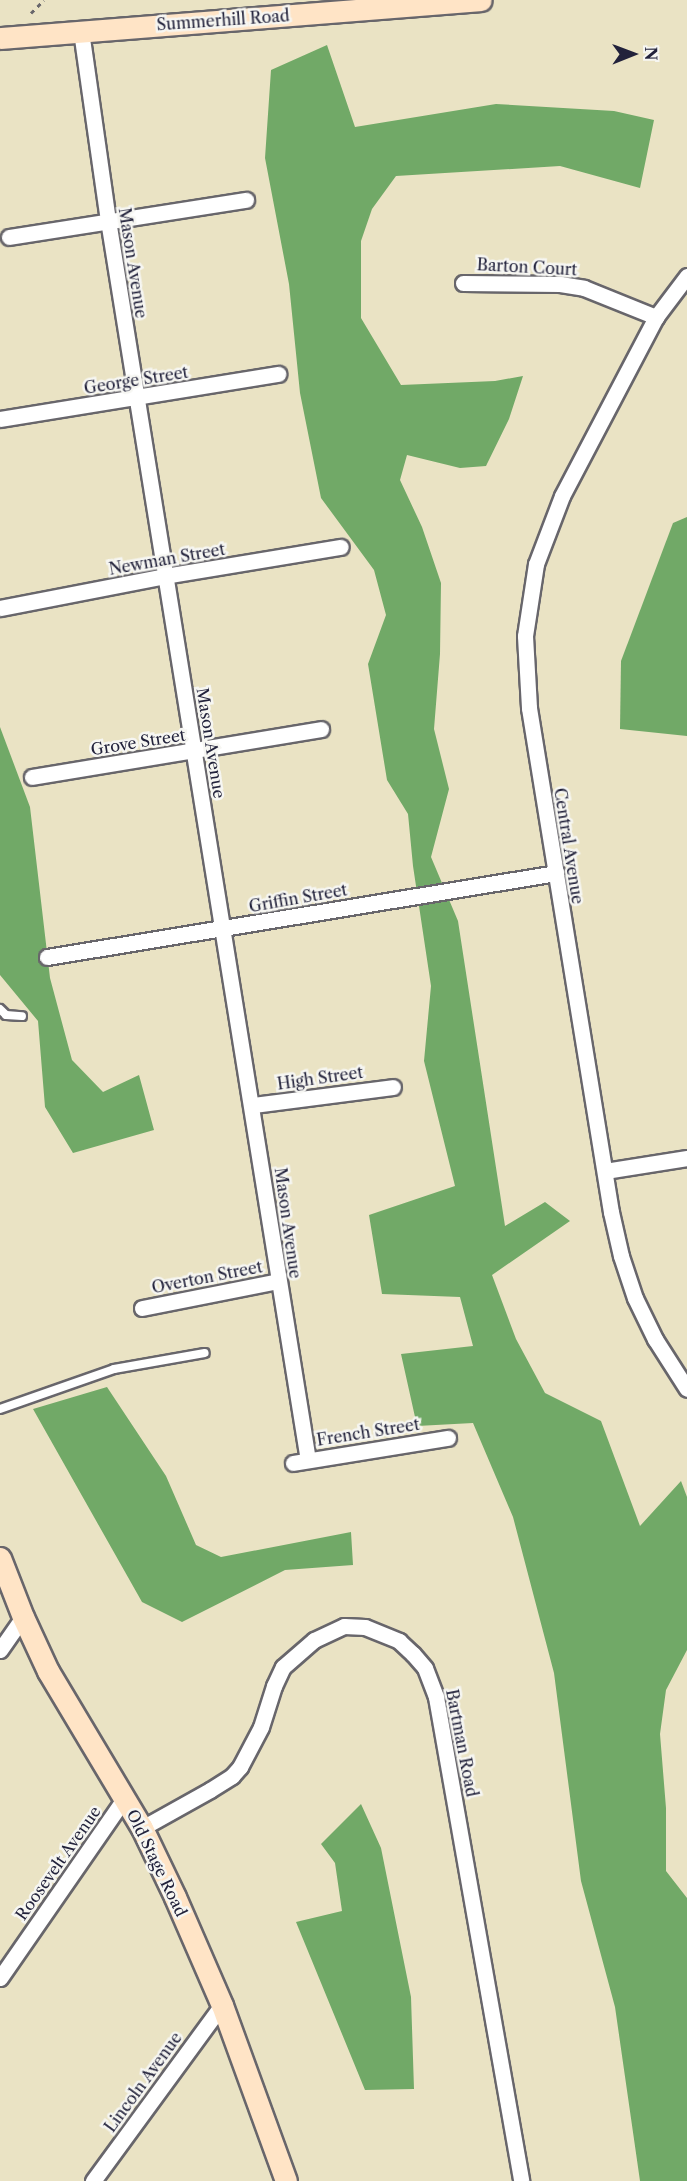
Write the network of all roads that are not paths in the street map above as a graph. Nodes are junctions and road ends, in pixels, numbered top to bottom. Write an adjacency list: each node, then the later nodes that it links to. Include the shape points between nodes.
1 (481, 0): 2 (street, Summerhill Road)
2 (81, 32): 3 (street, Summerhill Road); 5 (street, Mason Avenue)
3 (0, 38)
4 (246, 200): 5 (street)
5 (108, 220): 6 (street); 12 (street, Mason Avenue)
6 (9, 237)
7 (687, 276): 10 (street, Central Avenue)
8 (463, 283): 10 (street, Barton Court, via 560,284 584,288)
9 (687, 291): 10 (street, Central Avenue)
10 (656, 317): 20 (street, Central Avenue, via 558,505 536,564 529,600 525,636 528,708)
11 (278, 374): 12 (street, George Street)
12 (137, 398): 13 (street, George Street); 15 (street, Mason Avenue)
13 (0, 419)
14 (341, 547): 15 (street, Newman Street)
15 (165, 576): 16 (street, Newman Street); 18 (street, Mason Avenue)
16 (0, 609)
17 (321, 729): 18 (street, Grove Street)
18 (194, 752): 19 (street, Grove Street); 21 (street, Mason Avenue)
19 (32, 777)
20 (556, 873): 21 (street, Griffin Street); 28 (street, Central Avenue)
21 (224, 929): 22 (street, Griffin Street); 26 (street, Mason Avenue)
22 (47, 957)
23 (0, 1009): 24 (lane, via 6,1015)
24 (22, 1016)
25 (393, 1087): 26 (street, High Street)
26 (253, 1105): 29 (street, Mason Avenue)
27 (687, 1158): 28 (street)
28 (605, 1171): 32 (street, Central Avenue, via 621,1256 636,1298 655,1339)
29 (278, 1281): 30 (street, Overton Street); 35 (street, Mason Avenue)
30 (142, 1308)
31 (205, 1353): 33 (lane, via 114,1369)
32 (687, 1389)
33 (0, 1409)
34 (448, 1438): 35 (street, French Street)
35 (301, 1461)
36 (0, 1558): 37 (street, Old Stage Road)
37 (23, 1617): 38 (street); 39 (street, Old Stage Road, via 48,1671)
38 (0, 1650)
39 (124, 1799): 40 (street, Old Stage Road); 41 (street, Roosevelt Avenue)
40 (142, 1828): 42 (street, Old Stage Road); 45 (street, Bartman Road, via 210,1790 240,1767 261,1727 283,1667 314,1640 344,1626 364,1627 383,1632 413,1654 425,1668 436,1697)
41 (0, 1978)
42 (222, 2005): 43 (street, Lincoln Avenue); 44 (street, Old Stage Road)
43 (93, 2181)
44 (286, 2181)
45 (521, 2181)

